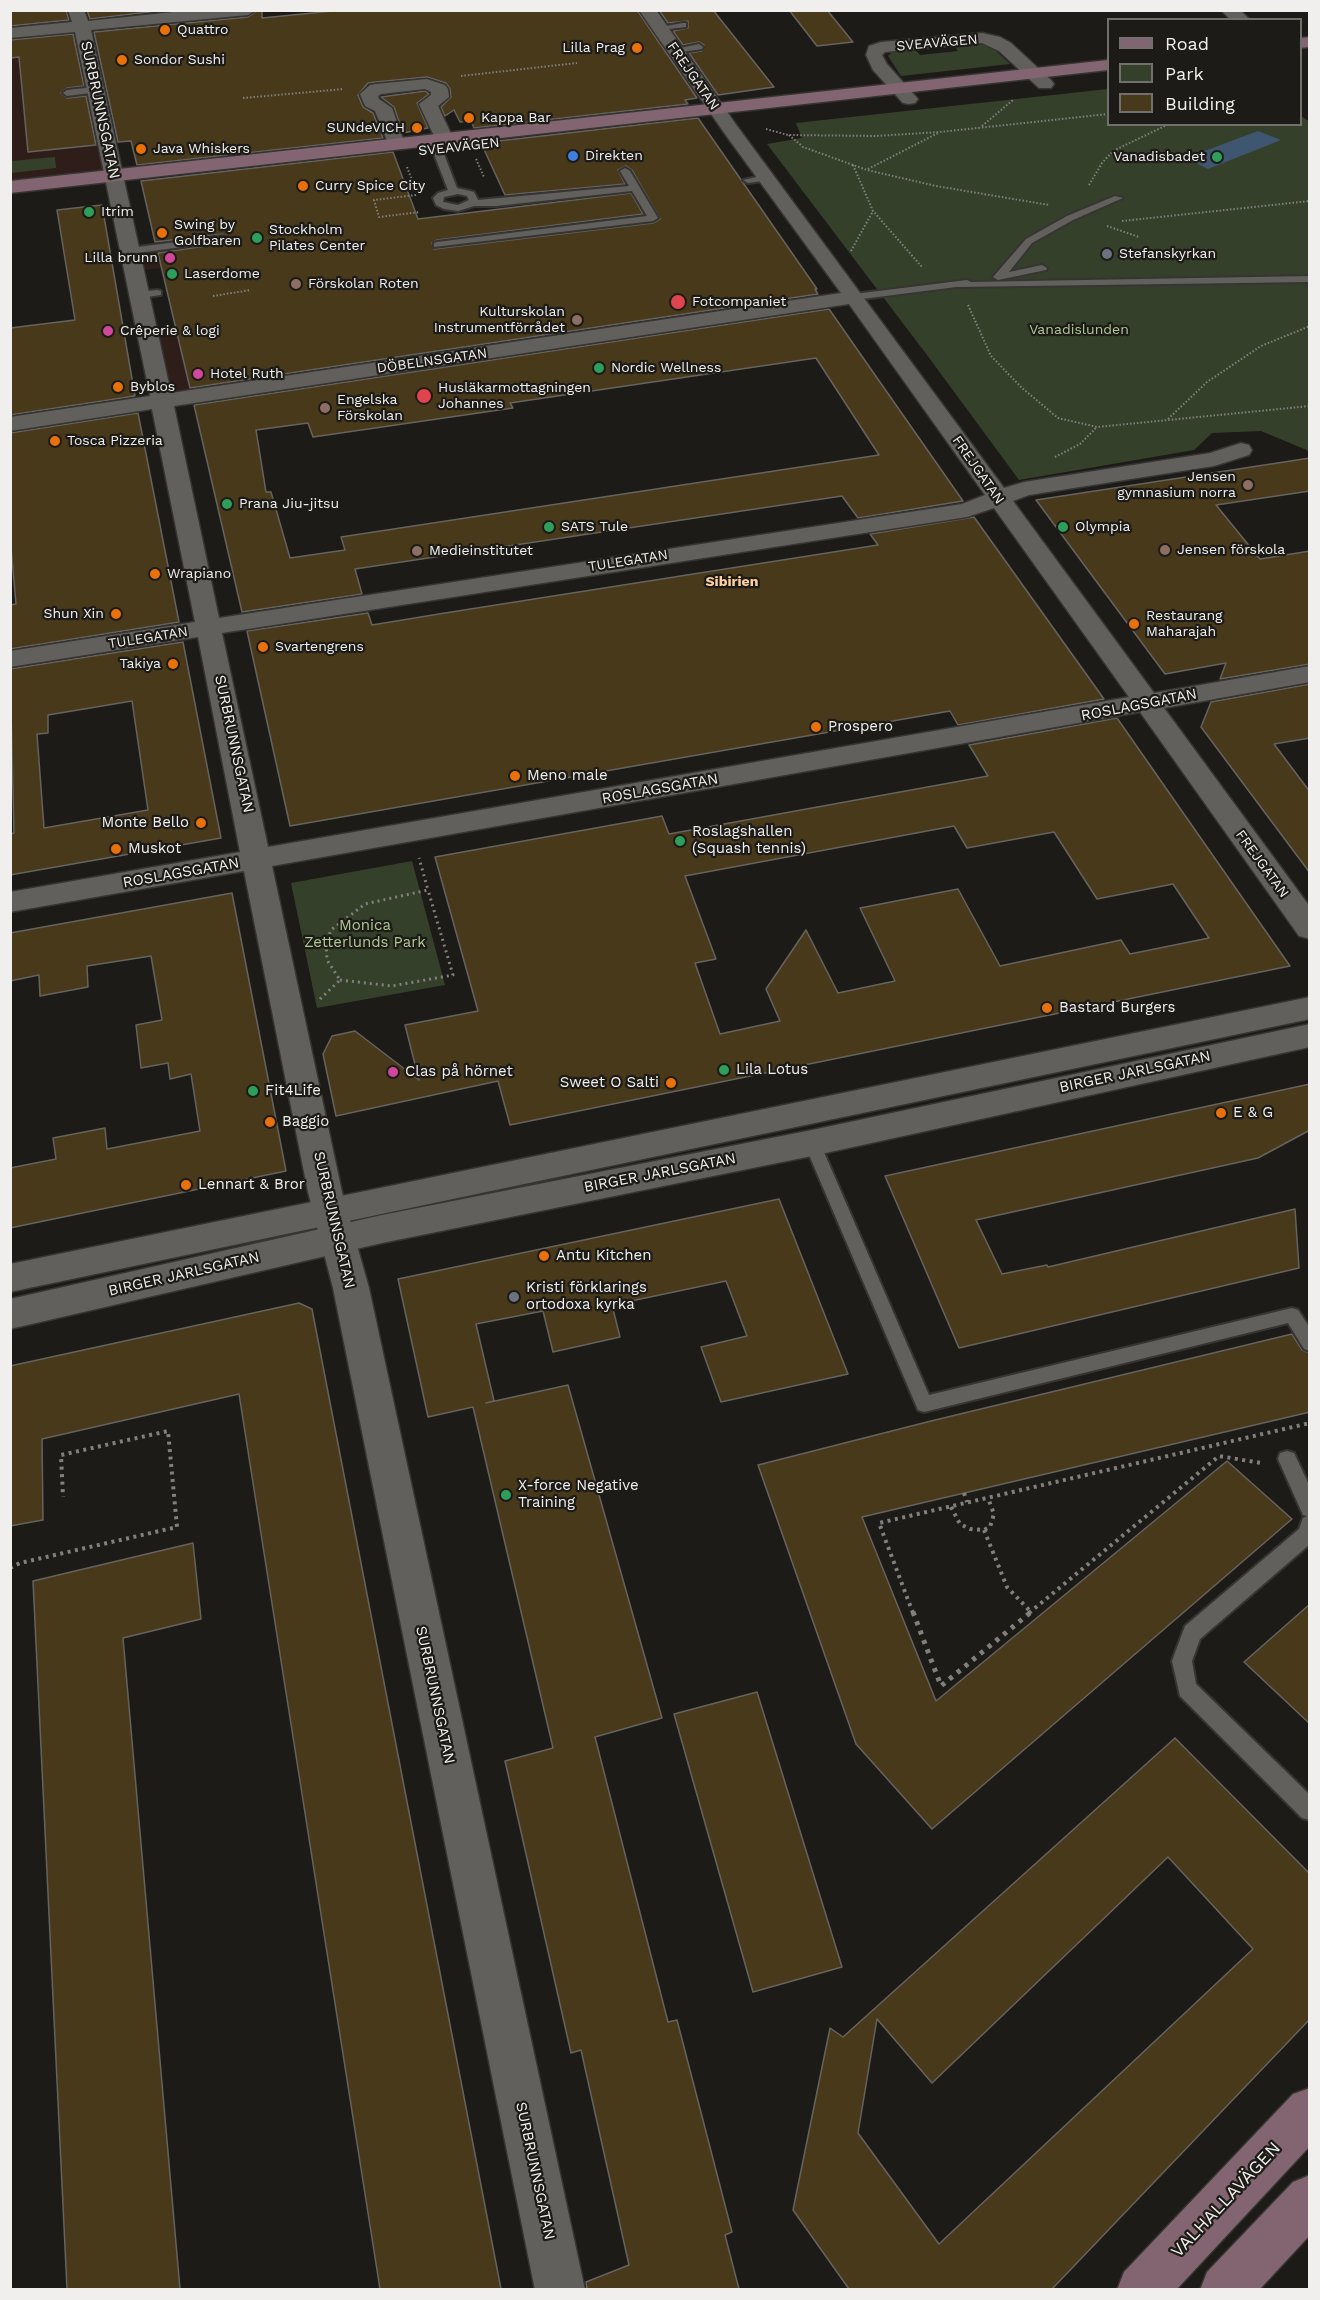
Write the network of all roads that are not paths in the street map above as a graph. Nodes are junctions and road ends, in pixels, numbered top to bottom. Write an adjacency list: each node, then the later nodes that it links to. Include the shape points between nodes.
1 (248, 10): 3 (street)
2 (647, 10): 5 (street, FREJGATAN)
3 (79, 18): 6 (street); 12 (street, SURBRUNNSGATAN)
4 (683, 25): 5 (lane)
5 (659, 28): 8 (street, FREJGATAN)
6 (10, 33)
7 (699, 47): 8 (lane)
8 (675, 50): 15 (street, FREJGATAN)
9 (1107, 64): 11 (main road, SVEAVÄGEN)
10 (1107, 76): 11 (main road, SVEAVÄGEN)
11 (1039, 78): 14 (main road, SVEAVÄGEN); 14 (street, SVEAVÄGEN, via 1005,47 982,38 875,50 879,66)
12 (95, 90): 13 (lane); 19 (street, SURBRUNNSGATAN)
13 (67, 93)
14 (904, 93): 15 (main road, SVEAVÄGEN)
15 (719, 113): 16 (main road, SVEAVÄGEN); 33 (street, FREJGATAN, via 757,179)
16 (440, 143): 17 (main road, SVEAVÄGEN); 17 (street, SVEAVÄGEN, via 428,104 440,97 439,89 427,84 375,89 369,94 371,102 383,108); 19 (main road, SVEAVÄGEN); 22 (lane)
17 (396, 144): 19 (main road, SVEAVÄGEN)
18 (625, 171): 21 (lane)
19 (115, 181): 20 (main road, SVEAVÄGEN); 23 (main road, SVEAVÄGEN); 28 (street, SURBRUNNSGATAN)
20 (10, 187)
21 (636, 188): 25 (lane); 27 (lane, via 653,218)
22 (453, 191): 25 (lane, via 471,194 475,198); 25 (lane, via 438,198 439,203 447,207)
23 (10, 198)
24 (1118, 198): 30 (lane, via 1029,241)
25 (472, 203)
26 (223, 239): 28 (lane)
27 (437, 245)
28 (130, 251): 34 (street, SURBRUNNSGATAN, via 148,294)
29 (1042, 268): 30 (lane)
30 (1000, 276): 32 (lane)
31 (1310, 279): 32 (lane)
32 (959, 285): 33 (lane)
33 (854, 297): 34 (street, DÖBELNSGATAN); 37 (street, FREJGATAN)
34 (161, 400): 35 (street, DÖBELNSGATAN); 38 (street, SURBRUNNSGATAN)
35 (10, 424)
36 (1240, 450): 37 (street, TULEGATAN, via 1214,459 1024,489)
37 (998, 498): 38 (street, TULEGATAN, via 967,510); 41 (street, FREJGATAN)
38 (209, 628): 39 (street, TULEGATAN); 42 (street, SURBRUNNSGATAN)
39 (10, 659)
40 (1310, 674): 41 (street, ROSLAGSGATAN)
41 (1147, 705): 42 (street, ROSLAGSGATAN); 44 (street, FREJGATAN)
42 (257, 859): 43 (street, ROSLAGSGATAN); 48 (street, SURBRUNNSGATAN)
43 (10, 902)
44 (1310, 929)
45 (1310, 1008): 48 (street, BIRGER JARLSGATAN)
46 (1310, 1035): 47 (street, BIRGER JARLSGATAN)
47 (812, 1143): 48 (street, BIRGER JARLSGATAN); 51 (lane, via 924,1404 1292,1315)
48 (334, 1226): 49 (street, BIRGER JARLSGATAN); 50 (street, BIRGER JARLSGATAN); 58 (street, SURBRUNNSGATAN, via 351,1288)
49 (10, 1278)
50 (10, 1314)
51 (1310, 1344)
52 (1289, 1464): 53 (lane)
53 (1310, 1509)
54 (1310, 1524): 55 (lane, via 1307,1533 1192,1633 1182,1661 1187,1689)
55 (1310, 1810)
56 (1310, 2111): 59 (main road, VALHALLAVÄGEN)
57 (1310, 2199): 60 (main road)
58 (560, 2289)
59 (1142, 2289)
60 (1225, 2289)

